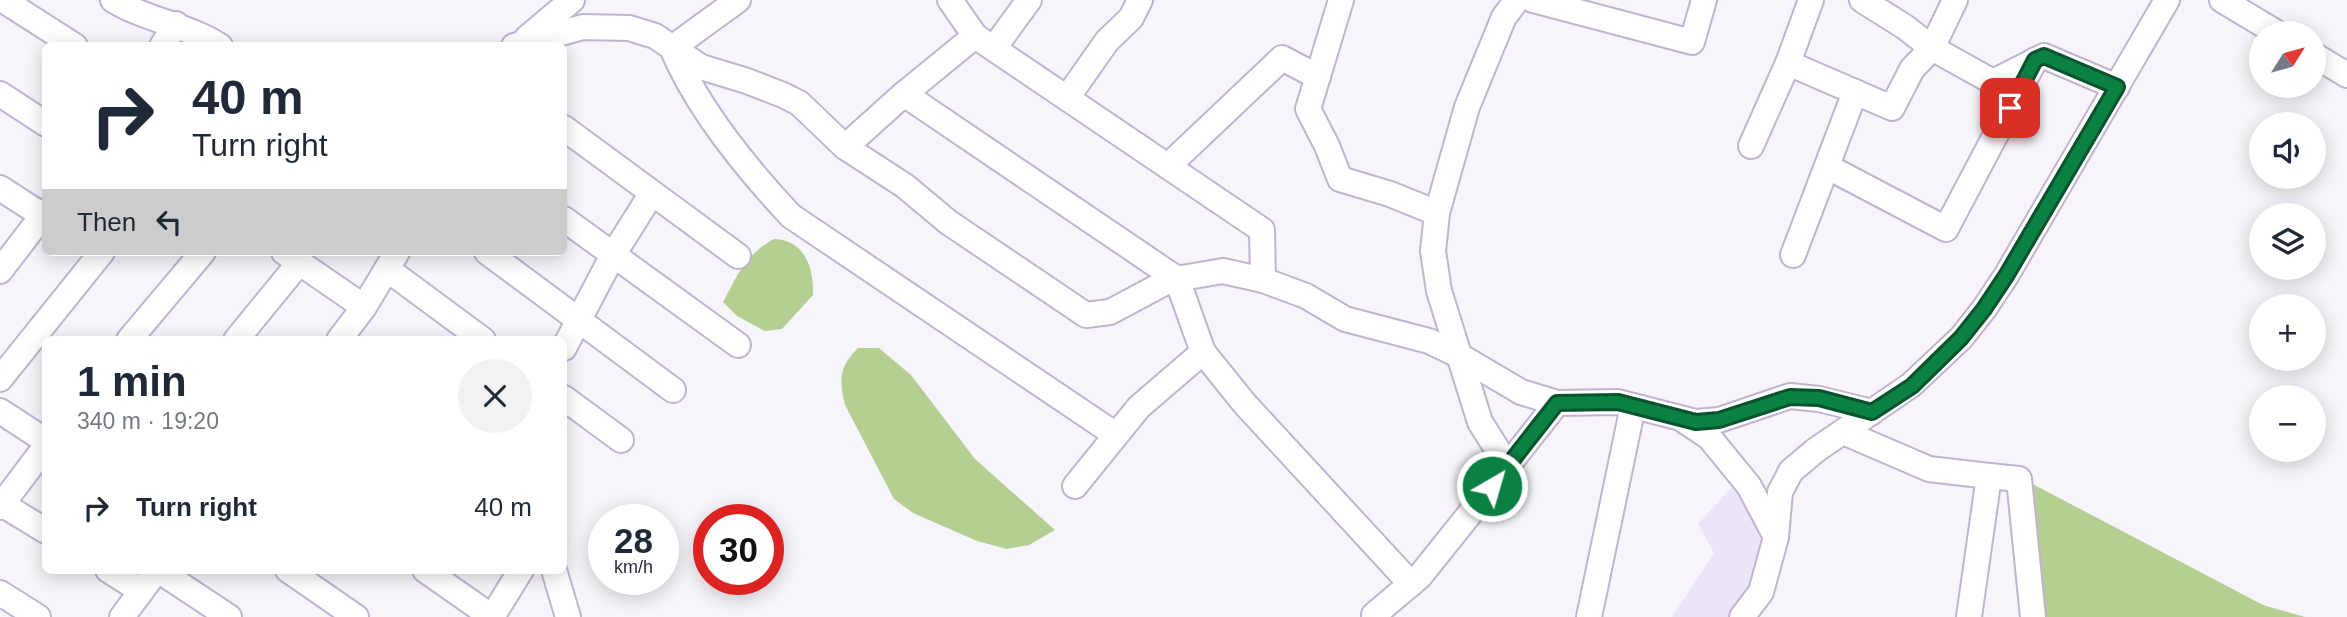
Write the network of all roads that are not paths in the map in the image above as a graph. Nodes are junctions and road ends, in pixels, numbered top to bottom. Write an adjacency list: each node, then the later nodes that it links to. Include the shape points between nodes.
1 (3, 0): 19 (street)
2 (113, 0): 18 (street)
3 (572, 0): 22 (street)
4 (737, 0): 25 (street)
5 (950, 0): 24 (street)
6 (1029, 0): 24 (street)
7 (1140, 0): 36 (street)
8 (1341, 0): 31 (street)
9 (1517, 0): 46 (street, via 1504,18 1467,107)
10 (1533, 0): 11 (street, via 1692,42)
11 (1704, 0)
12 (1811, 0): 29 (street)
13 (1862, 0): 26 (street)
14 (1955, 0): 26 (street)
15 (2167, 0): 32 (street)
16 (2222, 0): 17 (street)
17 (2257, 21)
18 (176, 24): 20 (street); 21 (street)
19 (69, 42)
20 (165, 42)
21 (212, 42)
22 (522, 42)
23 (529, 42): 25 (street, via 583,27 629,28 655,36)
24 (984, 42): 35 (street); 36 (street)
25 (672, 48): 40 (street, via 701,67 799,103); 79 (street, via 686,80 760,183 791,216)
26 (1931, 48): 27 (street, via 1993,82); 33 (street, via 1912,69 1892,108)
27 (2035, 60): 32 (street, via 2044,56); 42 (street, via 1945,229)
28 (2326, 62): 30 (street)
29 (1788, 63): 33 (street); 39 (street)
30 (2347, 75)
31 (1318, 77): 41 (street, via 1282,58); 46 (street, via 1308,109 1340,179)
32 (2117, 87): 76 (street, via 1984,309 1912,386)
33 (1855, 92): 42 (street)
34 (0, 93): 37 (street)
35 (904, 94): 40 (street); 58 (street)
36 (1068, 98): 41 (street)
37 (42, 121)
38 (567, 130): 44 (street)
39 (1751, 146)
40 (845, 147): 58 (street, via 1086,315 1110,312)
41 (1168, 166): 59 (street, via 1262,230)
42 (1828, 167): 50 (street)
43 (0, 188): 45 (street)
44 (652, 193): 49 (street); 54 (street)
45 (42, 212)
46 (1437, 213): 69 (street, via 1433,251 1439,291)
47 (42, 216): 57 (street)
48 (567, 221): 49 (street)
49 (613, 255): 61 (street); 67 (street)
50 (1793, 255)
51 (99, 256): 70 (street)
52 (200, 256): 62 (street)
53 (493, 256): 61 (street)
54 (738, 256)
55 (291, 257): 60 (street); 63 (street)
56 (392, 261): 60 (street); 65 (street)
57 (0, 271)
58 (1177, 279): 59 (street, via 1223,271); 68 (street)
59 (1263, 280): 69 (street, via 1306,296 1345,320 1429,341)
60 (364, 307): 64 (street)
61 (579, 320): 66 (street); 71 (street)
62 (132, 336)
63 (239, 336)
64 (342, 336)
65 (478, 336)
66 (567, 342)
67 (738, 345)
68 (1203, 352): 79 (street, via 1139,407); 96 (street, via 1244,403)
69 (1460, 356): 73 (street, via 1521,392); 85 (street, via 1480,422 1497,449)
70 (0, 379)
71 (673, 390)
72 (567, 400): 81 (street)
73 (1557, 403): 74 (street); 85 (street)
74 (1633, 406): 77 (street); 106 (street)
75 (0, 411): 80 (street)
76 (1872, 412): 77 (street, via 1819,398 1790,397 1719,420 1696,422); 78 (street)
77 (1678, 417): 88 (street, via 1709,437 1749,486)
78 (1843, 432): 83 (street, via 1929,469); 88 (street, via 1791,471 1780,492)
79 (1116, 435): 84 (street)
80 (42, 440)
81 (621, 440)
82 (42, 449): 86 (street)
83 (1989, 475): 108 (street); 109 (street, via 2019,480)
84 (1074, 486)
85 (1492, 486): 96 (street)
86 (1, 505): 87 (street)
87 (42, 529)
88 (1776, 537): 107 (street, via 1761,592)
89 (114, 574): 97 (street)
90 (155, 574): 97 (street)
91 (164, 574): 102 (street)
92 (294, 574): 103 (street)
93 (431, 574): 104 (street)
94 (519, 574): 104 (street)
95 (555, 574): 105 (street)
96 (1411, 584): 99 (street)
97 (141, 591): 101 (street)
98 (0, 593): 100 (street)
99 (1373, 616)
100 (38, 617)
101 (122, 617)
102 (229, 617)
103 (356, 617)
104 (492, 617)
105 (568, 617)
106 (1589, 617)
107 (1742, 617)
108 (1969, 617)
109 (2033, 617)

